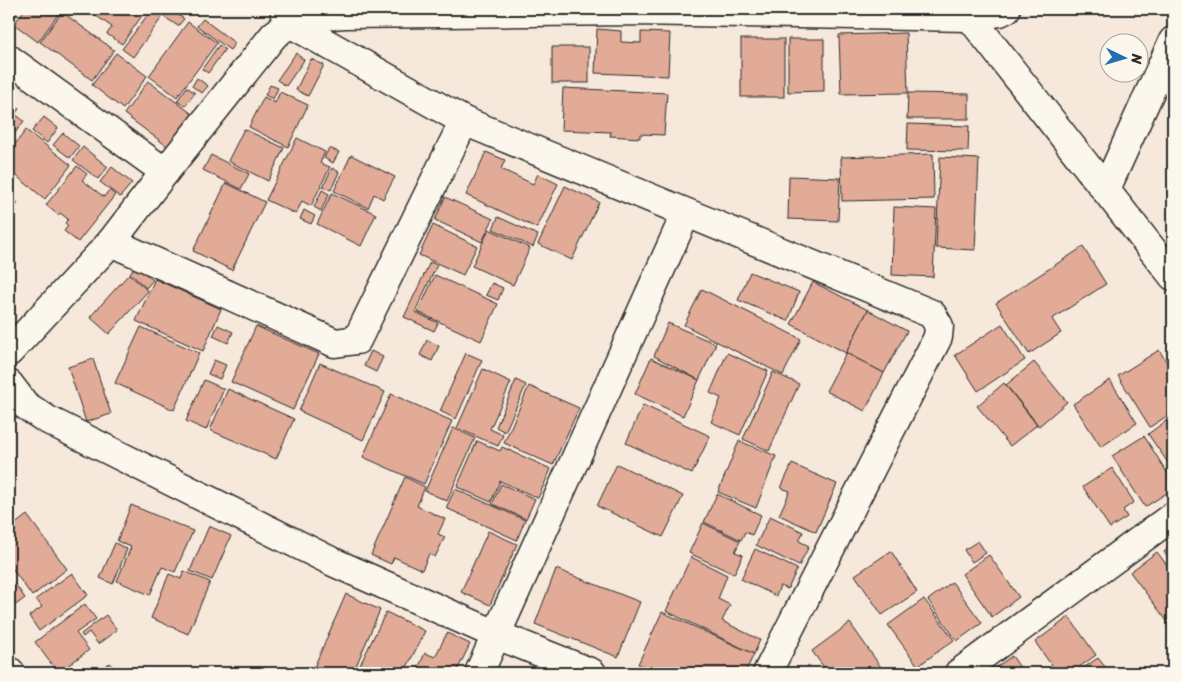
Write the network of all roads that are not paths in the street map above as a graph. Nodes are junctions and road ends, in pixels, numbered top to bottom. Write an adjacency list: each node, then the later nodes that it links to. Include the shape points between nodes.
1 (1006, 9): 3 (street)
2 (285, 16): 3 (street, via 635,11); 6 (street); 7 (street, via 274,35)
3 (970, 17): 8 (street)
4 (1173, 41): 8 (street)
5 (9, 59): 7 (street)
6 (464, 121): 9 (street); 10 (street, via 357,340 336,343)
7 (165, 172): 10 (street)
8 (1106, 190): 11 (street)
9 (686, 213): 15 (street); 18 (street, via 932,314 940,326 938,336)
10 (111, 242): 12 (street)
11 (1173, 276)
12 (9, 352)
13 (14, 403): 15 (street, via 332,562)
14 (1173, 516): 19 (street)
15 (498, 635): 16 (street); 17 (street)
16 (479, 673)
17 (592, 673)
18 (767, 673)
19 (959, 673)

